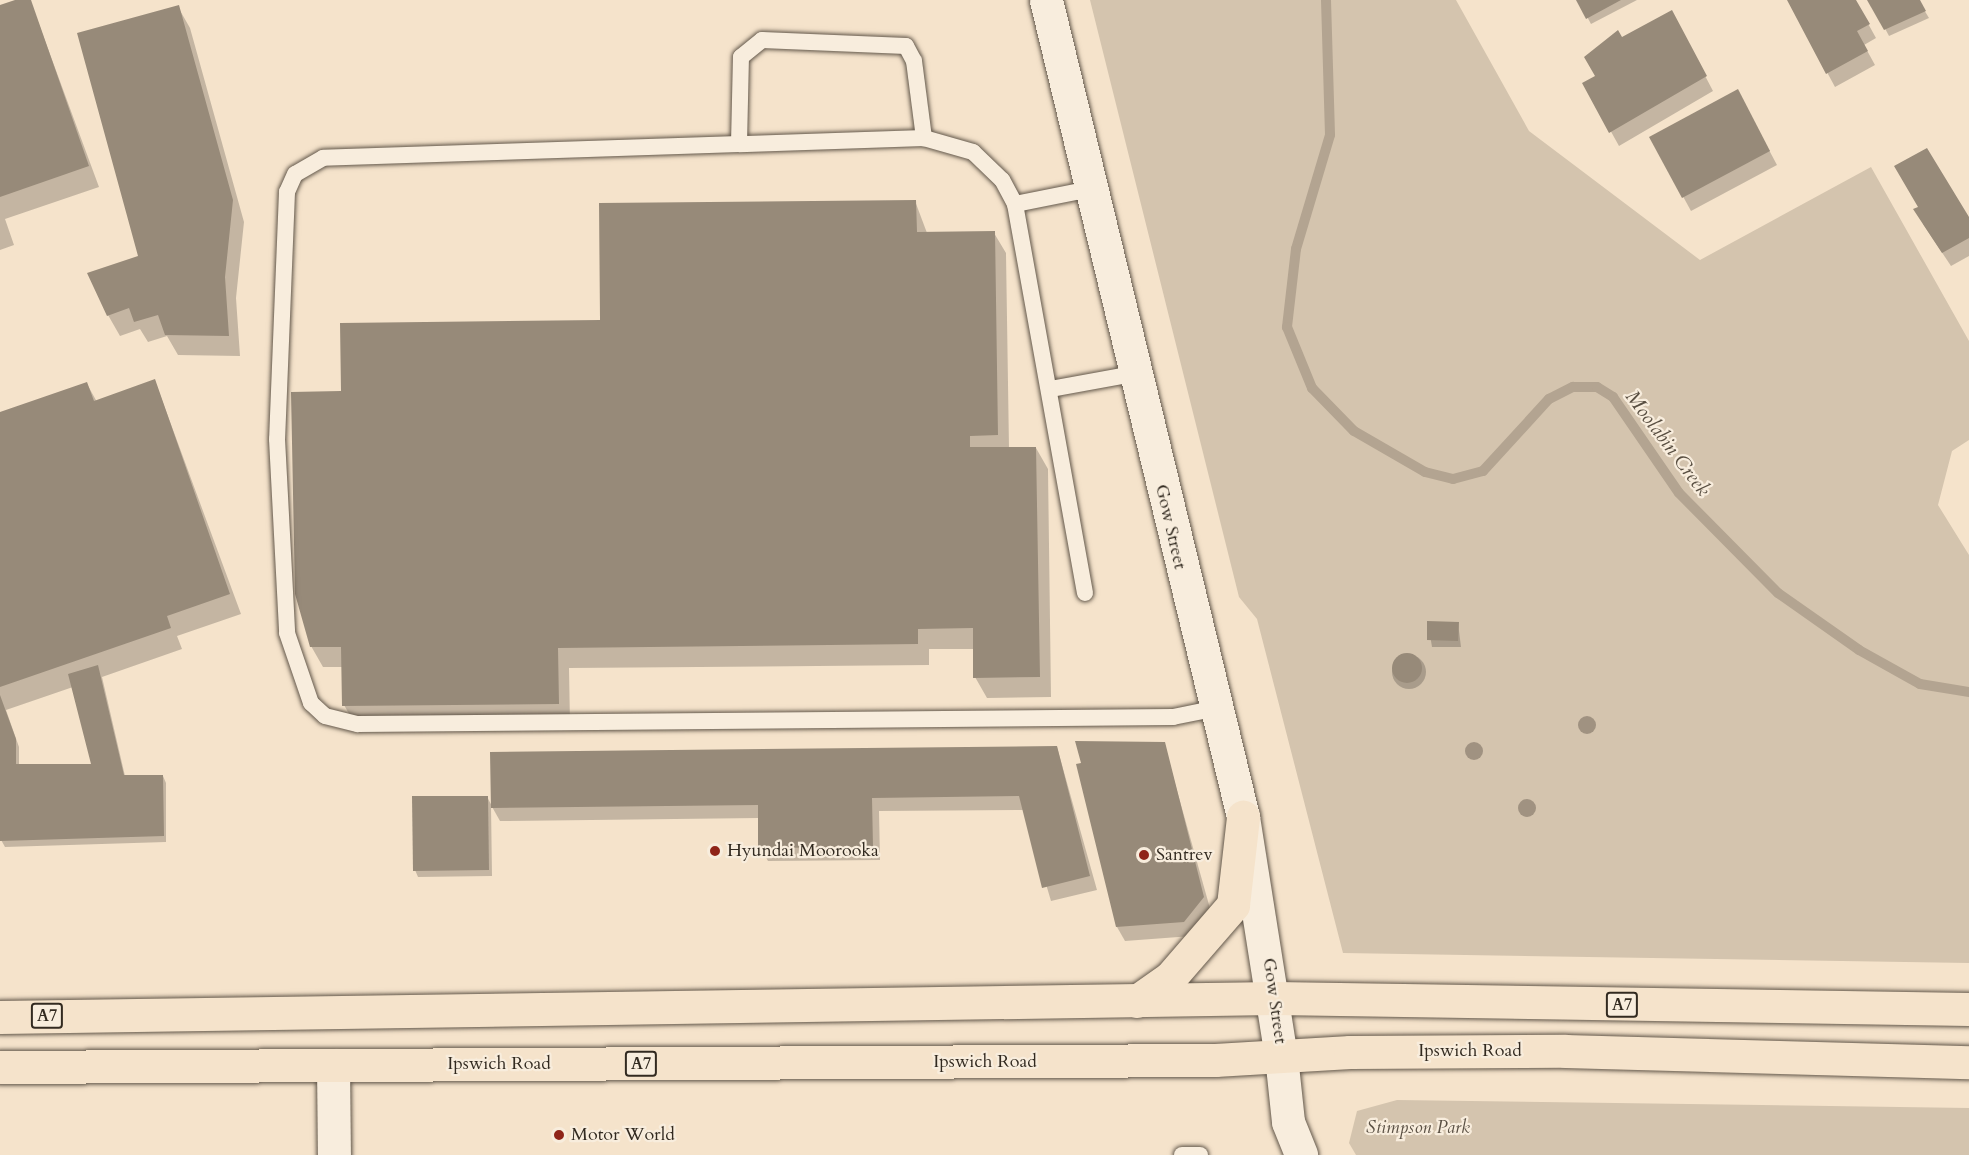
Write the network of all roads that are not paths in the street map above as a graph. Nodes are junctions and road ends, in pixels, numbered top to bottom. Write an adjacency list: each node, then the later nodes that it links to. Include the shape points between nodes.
1 (1046, 0): 4 (street, Gow Street)
2 (924, 138): 3 (lane); 3 (lane, via 914,61 906,46 762,40 741,57); 5 (lane, via 973,152 1002,180)
3 (739, 144): 9 (lane, via 323,158 295,174 287,192 278,439 287,633 311,703 338,722 358,724 1173,717)
4 (1090, 189): 5 (lane); 6 (street, Gow Street)
5 (1015, 204): 7 (lane)
6 (1133, 374): 7 (lane); 9 (street, Gow Street)
7 (1051, 389): 8 (lane)
8 (1085, 593)
9 (1213, 709): 10 (street, Gow Street)
10 (1243, 817): 11 (street, Gow Street); 12 (highway, via 1233,905 1169,979)
11 (1275, 998): 12 (highway, A7); 13 (highway, A7); 15 (street, Gow Street)
12 (1137, 1001): 14 (highway, A7)
13 (1969, 1009)
14 (0, 1017)
15 (1281, 1056): 16 (highway, Ipswich Road / A7, via 1565,1051); 17 (highway, Ipswich Road / A7); 22 (street, Gow Street, via 1288,1122)
16 (1969, 1062)
17 (333, 1065): 18 (highway, Ipswich Road / A7); 19 (street)
18 (0, 1067)
19 (334, 1155)
20 (1182, 1155): 21 (lane)
21 (1200, 1155)
22 (1301, 1155)

